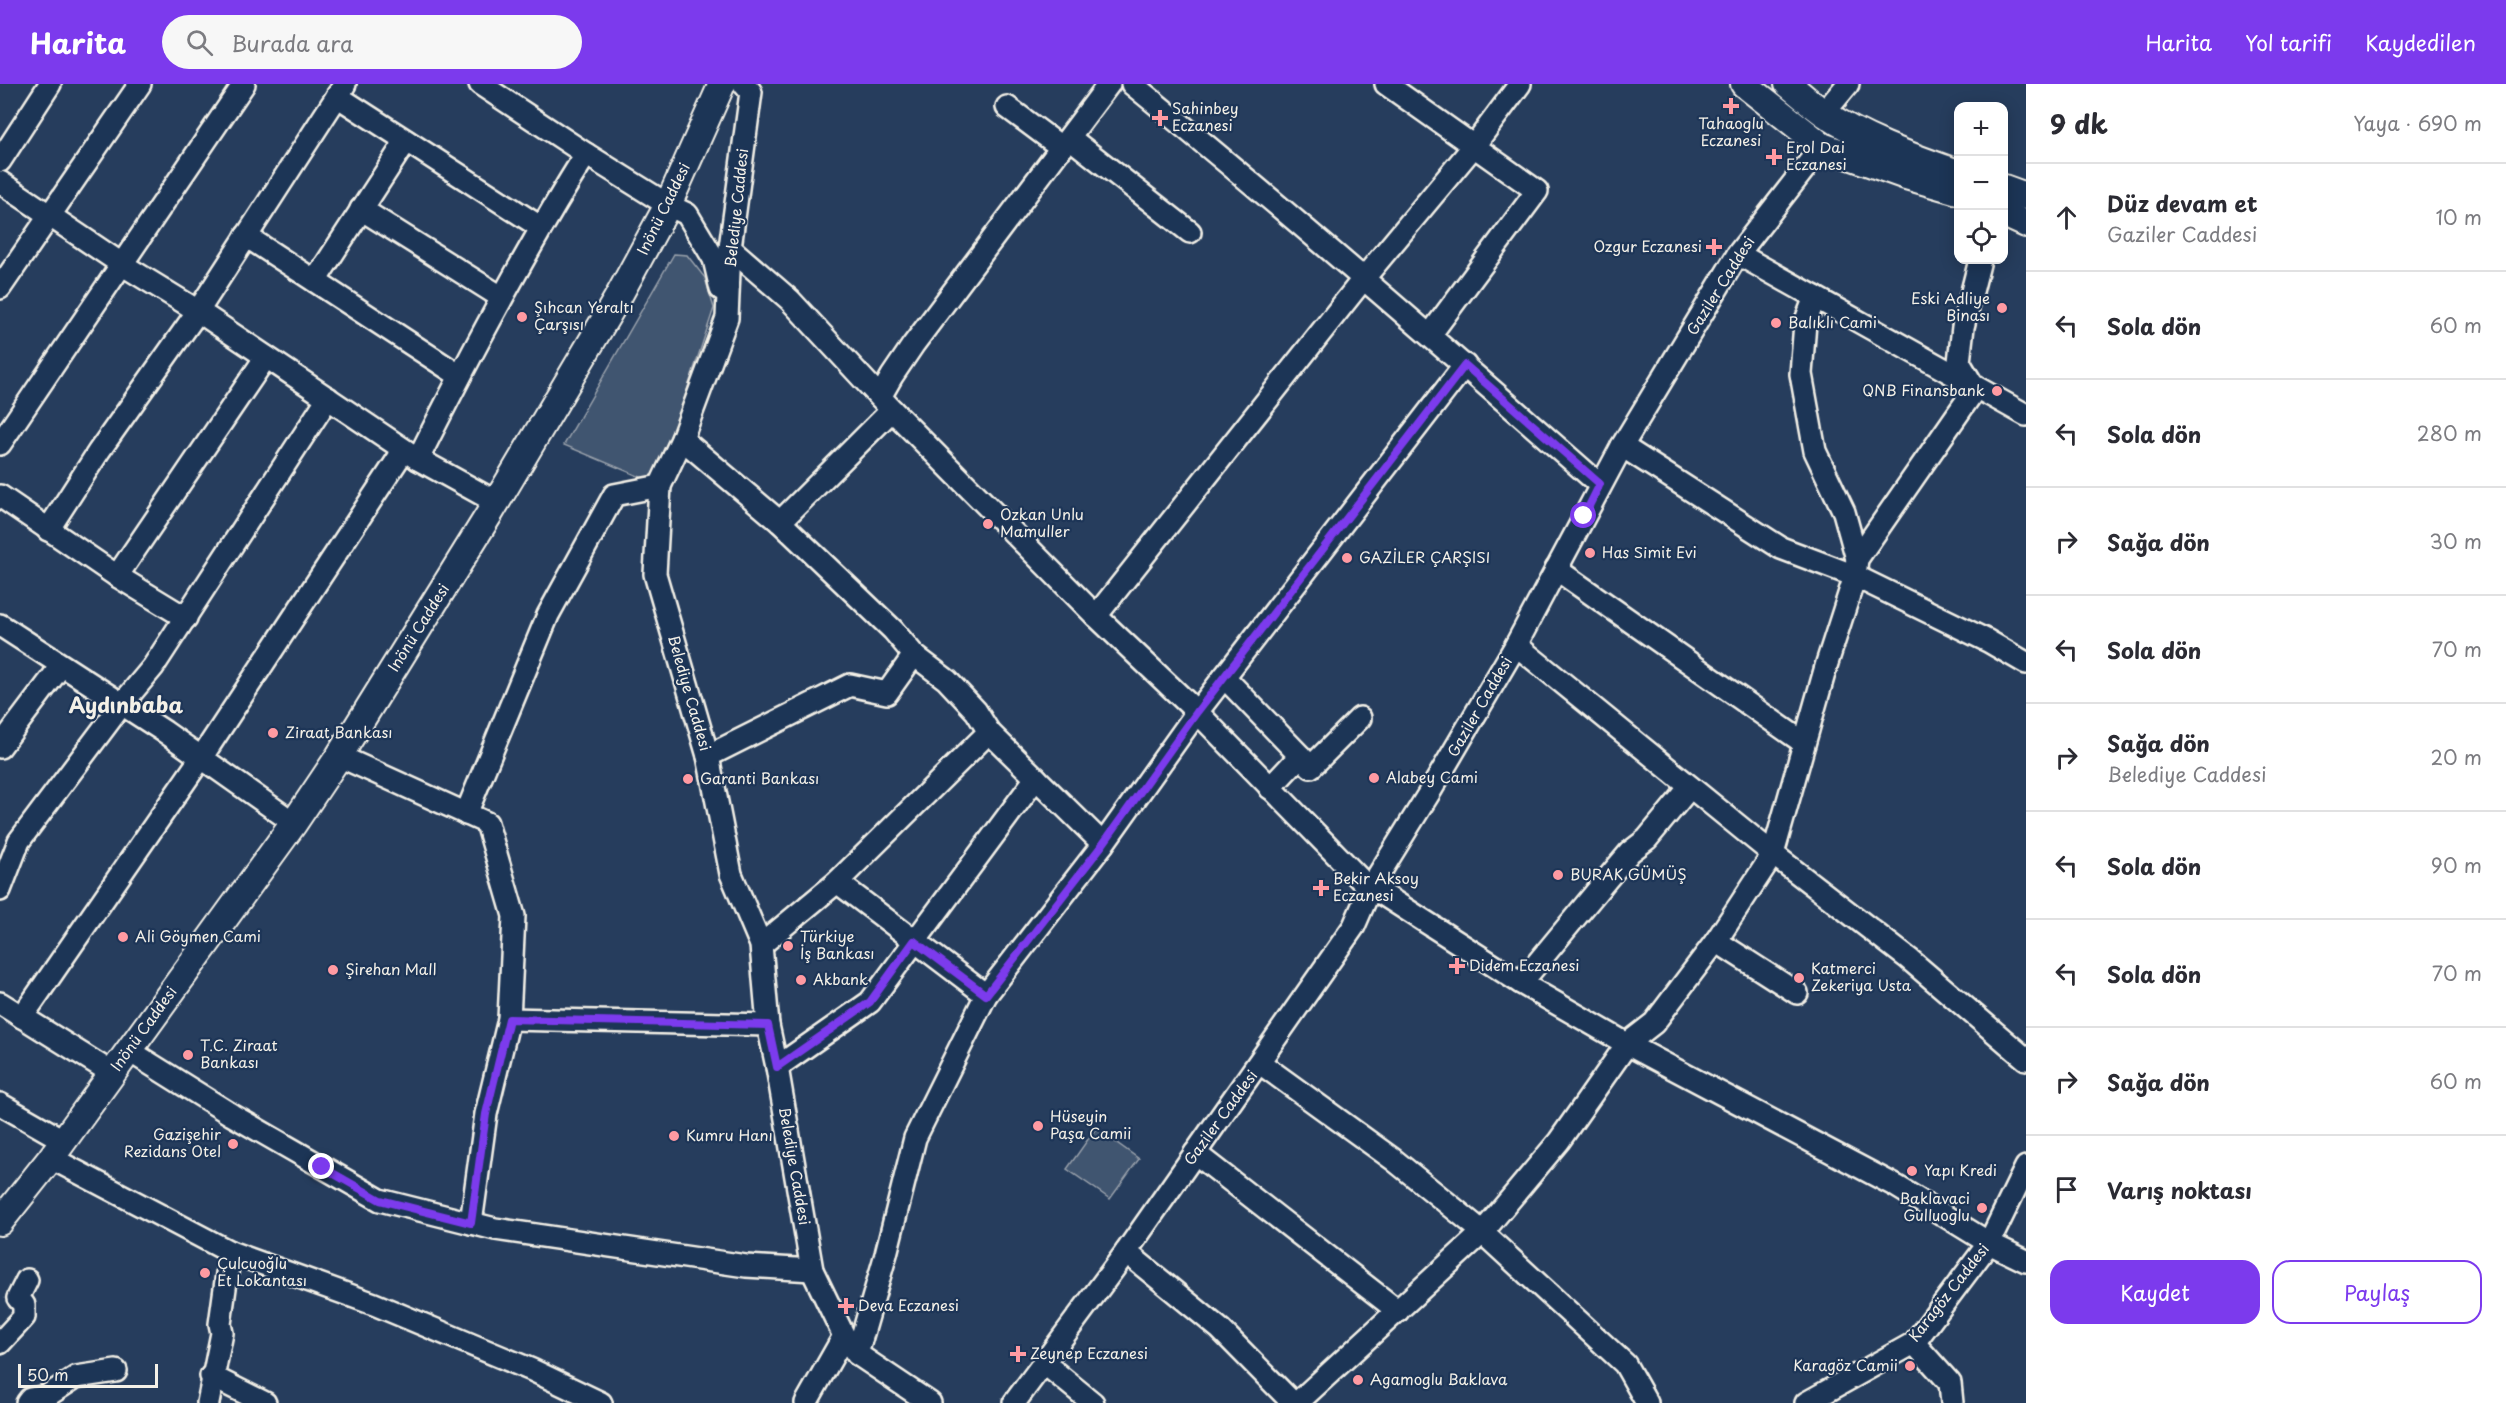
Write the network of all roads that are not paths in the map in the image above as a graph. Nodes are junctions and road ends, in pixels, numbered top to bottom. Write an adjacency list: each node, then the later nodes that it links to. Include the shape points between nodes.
1 (50, 84): 22 (street)
2 (140, 84): 30 (street)
3 (244, 84): 37 (street)
4 (722, 84): 28 (main road, Inönü Caddesi)
5 (1109, 84): 18 (street)
6 (1132, 84): 38 (street)
7 (1386, 84): 20 (street)
8 (1520, 84): 20 (street)
9 (1744, 84): 19 (main road)
10 (1788, 84): 16 (main road)
11 (1848, 84): 16 (street)
12 (753, 86): 34 (street, Belediye Caddesi)
13 (489, 87): 21 (street)
14 (341, 90): 17 (street); 33 (street)
15 (1007, 107): 18 (street)
16 (1824, 113): 23 (main road, via 1859,133)
17 (406, 141): 29 (street); 31 (street)
18 (1066, 143): 32 (street); 51 (street, via 913,345 892,376)
19 (1822, 146): 25 (main road); 35 (street, Gaziler Caddesi)
20 (1473, 147): 38 (street); 45 (street, via 1537,191)
21 (586, 154): 28 (street); 31 (street)
22 (0, 161)
23 (1954, 171)
24 (0, 182): 30 (street)
25 (1954, 189)
26 (2008, 189): 27 (main road)
27 (2026, 196)
28 (668, 205): 44 (street, via 687,214 714,259); 60 (main road, Inönü Caddesi)
29 (361, 208): 39 (street); 41 (street)
30 (50, 215): 37 (street); 40 (street)
31 (540, 227): 41 (street)
32 (1190, 232)
33 (246, 236): 39 (street); 43 (street)
34 (730, 248): 44 (street, Belediye Caddesi); 51 (street, via 790,300)
35 (1738, 254): 42 (street); 55 (street, Gaziler Caddesi)
36 (1979, 264): 49 (street, via 1963,327 1959,362)
37 (123, 265): 43 (street); 54 (street)
38 (1364, 278): 45 (street); 66 (street)
39 (315, 281): 48 (street)
40 (0, 288)
41 (501, 297): 48 (street)
42 (1815, 297): 49 (street); 63 (street, via 1805,323 1801,374 1815,451 1844,512)
43 (198, 311): 46 (street); 62 (street)
44 (727, 318): 53 (street, Belediye Caddesi)
45 (1430, 335): 47 (street)
46 (266, 357): 50 (street); 65 (street)
47 (1465, 365): 57 (street); 73 (street)
48 (460, 376): 56 (street)
49 (1975, 388): 52 (street); 63 (street)
50 (328, 398): 56 (street); 67 (street)
51 (886, 403): 61 (street); 66 (street)
52 (2026, 416)
53 (682, 439): 58 (street, Belediye Caddesi); 61 (street)
54 (0, 444)
55 (1622, 446): 57 (street, Gaziler Caddesi); 63 (street, via 1780,548)
56 (411, 455): 60 (street); 83 (street)
57 (1600, 484): 64 (street, Gaziler Caddesi)
58 (660, 486): 81 (street, Belediye Caddesi, via 656,574); 87 (street, via 614,495 548,615)
59 (0, 496): 62 (street)
60 (496, 502): 80 (main road, Inönü Caddesi)
61 (780, 522): 70 (street)
62 (48, 530): 65 (street)
63 (1856, 568): 71 (street); 78 (street)
64 (1556, 569): 69 (street, Gaziler Caddesi); 78 (street)
65 (117, 576): 67 (street)
66 (1095, 616): 75 (street)
67 (186, 618): 74 (street)
68 (0, 625): 72 (street)
69 (1516, 645): 85 (street); 92 (street, Gaziler Caddesi, via 1431,790)
70 (914, 655): 77 (street, via 947,680 976,711); 81 (street, via 887,693 849,685)
71 (2026, 663)
72 (61, 666): 74 (street); 79 (street)
73 (1224, 677): 75 (street); 82 (street)
74 (122, 704): 83 (street); 93 (street, via 19,842)
75 (1197, 712): 86 (street); 89 (street)
76 (1360, 718): 82 (street, via 1311,767)
77 (989, 732): 84 (street); 91 (street)
78 (1804, 743): 90 (street)
79 (0, 747)
80 (339, 756): 87 (street); 88 (main road, Inönü Caddesi)
81 (708, 756): 96 (street, Belediye Caddesi, via 731,874)
82 (1300, 756): 86 (street)
83 (201, 758): 88 (street); 101 (street)
84 (1036, 778): 89 (street); 94 (street)
85 (1690, 787): 90 (street); 97 (street)
86 (1270, 788): 92 (street)
87 (466, 814): 102 (street, via 488,823 514,916)
88 (294, 823): 105 (main road, Inönü Caddesi)
89 (1103, 844): 99 (street)
90 (1773, 854): 95 (street); 106 (street, via 1909,959)
91 (837, 882): 94 (street); 96 (street)
92 (1366, 884): 97 (street); 107 (street, Gaziler Caddesi, via 1354,926)
93 (0, 890)
94 (914, 941): 99 (street); 108 (street, via 870,1002)
95 (1716, 942): 98 (street); 104 (street, via 1654,1023)
96 (761, 945): 103 (street, Belediye Caddesi)
97 (1521, 983): 104 (street)
98 (1797, 993)
99 (986, 995): 128 (street, via 915,1138)
100 (0, 1003): 101 (street)
101 (22, 1017): 109 (street)
102 (509, 1019): 103 (street); 116 (street, via 486,1114)
103 (768, 1025): 108 (street, Belediye Caddesi)
104 (1627, 1044): 117 (street, via 1559,1141); 118 (street, via 1896,1186)
105 (128, 1050): 109 (main road, Inönü Caddesi); 116 (street, via 380,1200)
106 (2026, 1059)
107 (1260, 1063): 112 (street, Gaziler Caddesi); 117 (street, via 1394,1160)
108 (777, 1067): 122 (street, Belediye Caddesi)
109 (111, 1073): 111 (main road, Inönü Caddesi)
110 (0, 1104): 111 (street)
111 (57, 1149): 114 (main road, Inönü Caddesi, via 44,1150); 115 (main road, Inönü Caddesi); 119 (street)
112 (1195, 1153): 120 (street, Gaziler Caddesi); 124 (street)
113 (2026, 1167): 118 (street, Karagöz Caddesi)
114 (0, 1205)
115 (0, 1222)
116 (471, 1223): 122 (street, via 746,1266)
117 (1482, 1233): 124 (street); 141 (street, via 1625,1364)
118 (1989, 1243): 121 (street); 127 (street, Karagöz Caddesi)
119 (230, 1252): 131 (street, via 222,1333); 135 (street, via 374,1304)
120 (1126, 1252): 129 (street, Gaziler Caddesi); 140 (street, via 1220,1329)
121 (2026, 1261)
122 (812, 1270): 125 (street, Belediye Caddesi)
123 (27, 1280): 126 (street, via 18,1298 24,1305 24,1317)
124 (1398, 1311): 140 (street)
125 (844, 1336): 128 (street, Belediye Caddesi); 136 (street)
126 (0, 1343)
127 (1914, 1343): 142 (street, Karagöz Caddesi); 143 (street, via 1950,1383)
128 (857, 1354): 137 (street, Belediye Caddesi)
129 (1044, 1363): 138 (street, Gaziler Caddesi); 139 (street)
130 (116, 1371): 132 (street, via 76,1377 47,1396)
131 (212, 1376): 133 (street); 134 (street)
132 (27, 1403)
133 (208, 1403)
134 (265, 1403)
135 (600, 1403)
136 (806, 1403)
137 (930, 1403)
138 (1014, 1403)
139 (1093, 1403)
140 (1295, 1403)
141 (1647, 1403)
142 (1806, 1403)
143 (1952, 1403)

